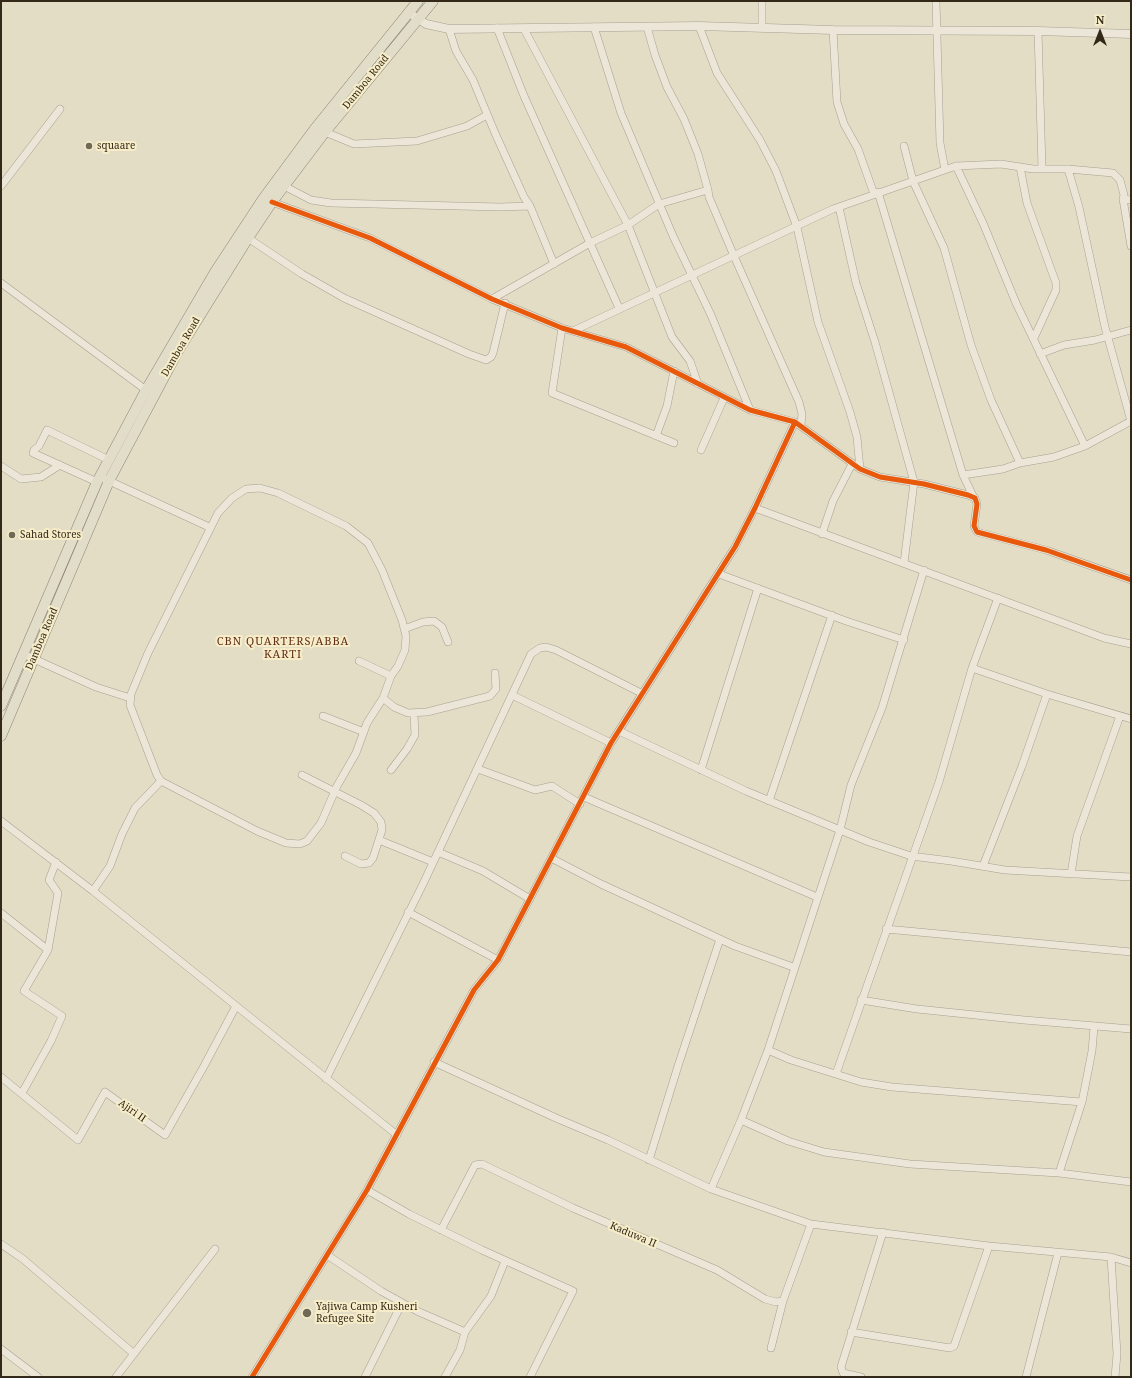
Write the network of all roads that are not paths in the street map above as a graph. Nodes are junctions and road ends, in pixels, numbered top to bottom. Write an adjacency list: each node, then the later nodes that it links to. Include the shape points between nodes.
1 (418, 1): 5 (main road, Damboa Road)
2 (433, 1): 6 (main road, Damboa Road)
3 (762, 1): 11 (street)
4 (936, 1): 15 (street)
5 (408, 12): 6 (street); 59 (main road, Damboa Road, via 263,199 215,272)
6 (418, 18): 12 (street, via 426,24); 20 (main road, Damboa Road)
7 (699, 26): 9 (street); 11 (street); 39 (street, via 717,73 760,140 776,171)
8 (594, 27): 9 (street); 13 (street); 35 (street, via 621,113)
9 (647, 27): 30 (street, via 667,87 698,154)
10 (497, 28): 12 (street); 13 (street); 41 (street, via 524,96)
11 (762, 28): 14 (street)
12 (449, 29): 19 (street, via 456,51 473,80)
13 (524, 29): 38 (street)
14 (833, 30): 15 (street); 31 (street, via 837,102 844,124 858,149)
15 (936, 30): 16 (street); 26 (street, via 940,143)
16 (1038, 31): 17 (street); 24 (street)
17 (1131, 34)
18 (60, 109): 28 (street)
19 (487, 115): 20 (street, via 467,126 417,141 354,144); 36 (street)
20 (325, 132): 29 (main road, Damboa Road)
21 (904, 146): 27 (street)
22 (956, 166): 23 (street, via 1002,164); 26 (street); 55 (street)
23 (1020, 167): 24 (street); 55 (street, via 1027,203 1056,283 1056,290)
24 (1042, 168): 25 (street)
25 (1068, 169): 32 (street, via 1113,172 1120,180); 54 (street, via 1079,207)
26 (945, 170): 27 (street)
27 (913, 180): 31 (street); 69 (street, via 944,248 971,345 991,400)
28 (1, 186)
29 (284, 186): 34 (main road, Damboa Road); 36 (street, via 311,200 331,203)
30 (708, 190): 35 (street); 43 (street)
31 (876, 193): 37 (street); 74 (street)
32 (1123, 199): 33 (street); 42 (street)
33 (1131, 200)
34 (272, 202): 40 (main road, Damboa Road); 48 (street, via 370,238)
35 (659, 204): 38 (street); 45 (street)
36 (530, 206): 44 (street)
37 (839, 206): 39 (street); 76 (street, via 856,283)
38 (628, 225): 41 (street); 47 (street)
39 (797, 227): 43 (street); 73 (street, via 818,322 857,437)
40 (248, 238): 49 (street, via 344,298 486,360 493,353); 75 (main road, Damboa Road)
41 (590, 243): 44 (street); 50 (street)
42 (1131, 246)
43 (734, 256): 45 (street); 63 (street, via 799,402 802,414)
44 (554, 264): 48 (street)
45 (693, 276): 47 (street); 61 (street)
46 (1, 283): 59 (street)
47 (654, 292): 50 (street); 58 (street, via 672,337 690,361)
48 (492, 299): 49 (street)
49 (505, 303): 51 (street)
50 (619, 308): 53 (street)
51 (562, 328): 53 (street); 64 (street, via 552,393)
52 (1131, 330): 54 (street)
53 (573, 331): 57 (street, via 626,348)
54 (1107, 336): 56 (street, via 1064,345); 62 (street)
55 (1034, 338): 56 (street)
56 (1040, 354): 66 (street, via 1056,382)
57 (674, 371): 58 (street); 64 (street, via 667,406)
58 (698, 384): 60 (street)
59 (146, 390): 68 (main road, Damboa Road)
60 (724, 398): 61 (street); 67 (street)
61 (750, 410): 63 (street)
62 (1131, 421): 66 (street)
63 (798, 424): 70 (street); 78 (street)
64 (656, 436): 65 (street)
65 (674, 443)
66 (1085, 446): 69 (street, via 1054,457)
67 (701, 450)
68 (109, 460): 71 (street, via 47,430 33,453); 75 (main road, Damboa Road)
69 (1020, 463): 74 (street, via 1003,469)
70 (852, 464): 73 (street); 80 (street)
71 (60, 465): 72 (street, via 41,477 21,479); 75 (street)
72 (1, 466)
73 (860, 469): 76 (street, via 880,477)
74 (963, 475): 77 (street)
75 (102, 480): 79 (street); 92 (main road, Damboa Road); 93 (main road, Damboa Road)
76 (914, 482): 77 (street); 81 (street)
77 (975, 498): 84 (street, via 977,504 974,526 977,532 1046,550)
78 (755, 508): 80 (street); 83 (street)
79 (209, 527): 88 (street, via 232,498 246,489 260,488 278,493 346,526 365,539 375,553); 101 (street, via 148,653)
80 (822, 534): 81 (street)
81 (904, 563): 82 (street)
82 (924, 570): 86 (street); 89 (street)
83 (719, 574): 85 (street); 98 (street)
84 (1131, 580)
85 (758, 588): 87 (street); 114 (street)
86 (998, 598): 91 (street, via 1104,638); 95 (street)
87 (832, 615): 89 (street); 119 (street)
88 (404, 628): 90 (street, via 434,621 442,627); 97 (street, via 404,650)
89 (904, 640): 122 (street, via 882,708 851,785)
90 (448, 642)
91 (1131, 644)
92 (23, 654): 93 (street); 103 (main road, Damboa Road)
93 (34, 659): 101 (street, via 96,688); 110 (main road, Damboa Road)
94 (359, 661): 97 (street)
95 (972, 668): 99 (street); 126 (street, via 939,782)
96 (495, 673): 104 (street, via 496,690 490,696)
97 (391, 676): 102 (street)
98 (641, 693): 100 (street, via 546,647 531,654); 109 (street)
99 (1047, 694): 106 (street); 130 (street, via 1022,766)
100 (512, 695): 111 (street); 112 (street)
101 (130, 698): 116 (street, via 133,712)
102 (383, 698): 104 (street, via 394,707); 108 (street)
103 (1, 706)
104 (414, 714): 113 (street, via 415,735)
105 (323, 716): 108 (street)
106 (1120, 716): 107 (street); 131 (street, via 1077,836)
107 (1131, 719)
108 (364, 732): 117 (street)
109 (618, 732): 111 (street); 114 (street)
110 (1, 736)
111 (611, 743): 118 (street)
112 (478, 769): 120 (street, via 535,790 552,786); 124 (street)
113 (391, 770)
114 (701, 770): 119 (street)
115 (302, 775): 117 (street)
116 (161, 781): 117 (street, via 257,831 286,843 300,844 307,841 321,823); 133 (street, via 135,808 110,866)
117 (335, 792): 123 (street, via 374,813 381,822)
118 (584, 797): 120 (street); 134 (street)
119 (769, 800): 122 (street)
120 (580, 804): 127 (street)
121 (1, 821): 128 (street)
122 (840, 830): 126 (street); 134 (street)
123 (379, 840): 125 (street, via 369,863 361,864); 129 (street)
124 (438, 852): 129 (street); 135 (street, via 483,871)
125 (344, 856)
126 (911, 856): 130 (street); 138 (street)
127 (551, 858): 135 (street); 139 (street)
128 (56, 862): 133 (street); 140 (street, via 49,880 58,893)
129 (433, 862): 136 (street)
130 (982, 866): 131 (street)
131 (1071, 874): 132 (street)
132 (1131, 877)
133 (93, 891): 145 (street)
134 (817, 897): 143 (street)
135 (530, 899): 142 (street)
136 (408, 912): 142 (street); 152 (street)
137 (1, 913): 140 (street)
138 (886, 929): 141 (street); 144 (street)
139 (720, 939): 143 (street); 157 (street)
140 (48, 950): 153 (street, via 24,992 62,1016)
141 (1131, 952)
142 (498, 960): 149 (street, via 474,990)
143 (793, 967): 148 (street)
144 (861, 1000): 146 (street, via 917,1009); 150 (street)
145 (236, 1006): 152 (street); 153 (street, Ajiri II, via 165,1135 105,1092 78,1140)
146 (1094, 1027): 147 (street); 154 (street)
147 (1131, 1029)
148 (768, 1050): 150 (street); 155 (street)
149 (434, 1062): 156 (street, via 429,1078); 157 (street)
150 (836, 1074): 154 (street, via 861,1082 892,1087)
151 (1, 1077): 153 (street, Ajiri II)
152 (326, 1079): 156 (street)
153 (22, 1093)
154 (1082, 1102): 158 (street)
155 (742, 1120): 158 (street, via 788,1141 824,1152 910,1164); 160 (street)
156 (397, 1135): 161 (street)
157 (649, 1160): 160 (street)
158 (1059, 1173): 159 (street)
159 (1131, 1182)
160 (711, 1189): 162 (street)
161 (367, 1190): 163 (street); 169 (street)
162 (811, 1224): 164 (street); 173 (street)
163 (441, 1230): 171 (street); 173 (street, Kaduwa II, via 475,1165 482,1164 573,1208 716,1270 764,1299)
164 (883, 1232): 166 (street); 176 (street)
165 (1, 1244): 179 (street, via 23,1259)
166 (989, 1246): 168 (street); 176 (street, via 954,1346 950,1348)
167 (215, 1249): 179 (street)
168 (1058, 1253): 170 (street); 187 (street)
169 (327, 1255): 174 (street); 182 (street)
170 (1111, 1257): 172 (street); 188 (street, via 1117,1354)
171 (505, 1261): 175 (street, via 490,1296); 185 (street, via 573,1291)
172 (1131, 1263)
173 (783, 1301): 177 (street)
174 (402, 1303): 175 (street); 183 (street)
175 (465, 1332): 184 (street, via 460,1350)
176 (851, 1332): 186 (street, via 841,1370 846,1374)
177 (771, 1348)
178 (1, 1349): 180 (street)
179 (133, 1353): 181 (street)
180 (38, 1377)
181 (116, 1377)
182 (252, 1377)
183 (365, 1377)
184 (445, 1377)
185 (530, 1377)
186 (861, 1377)
187 (1026, 1377)
188 (1115, 1377)

